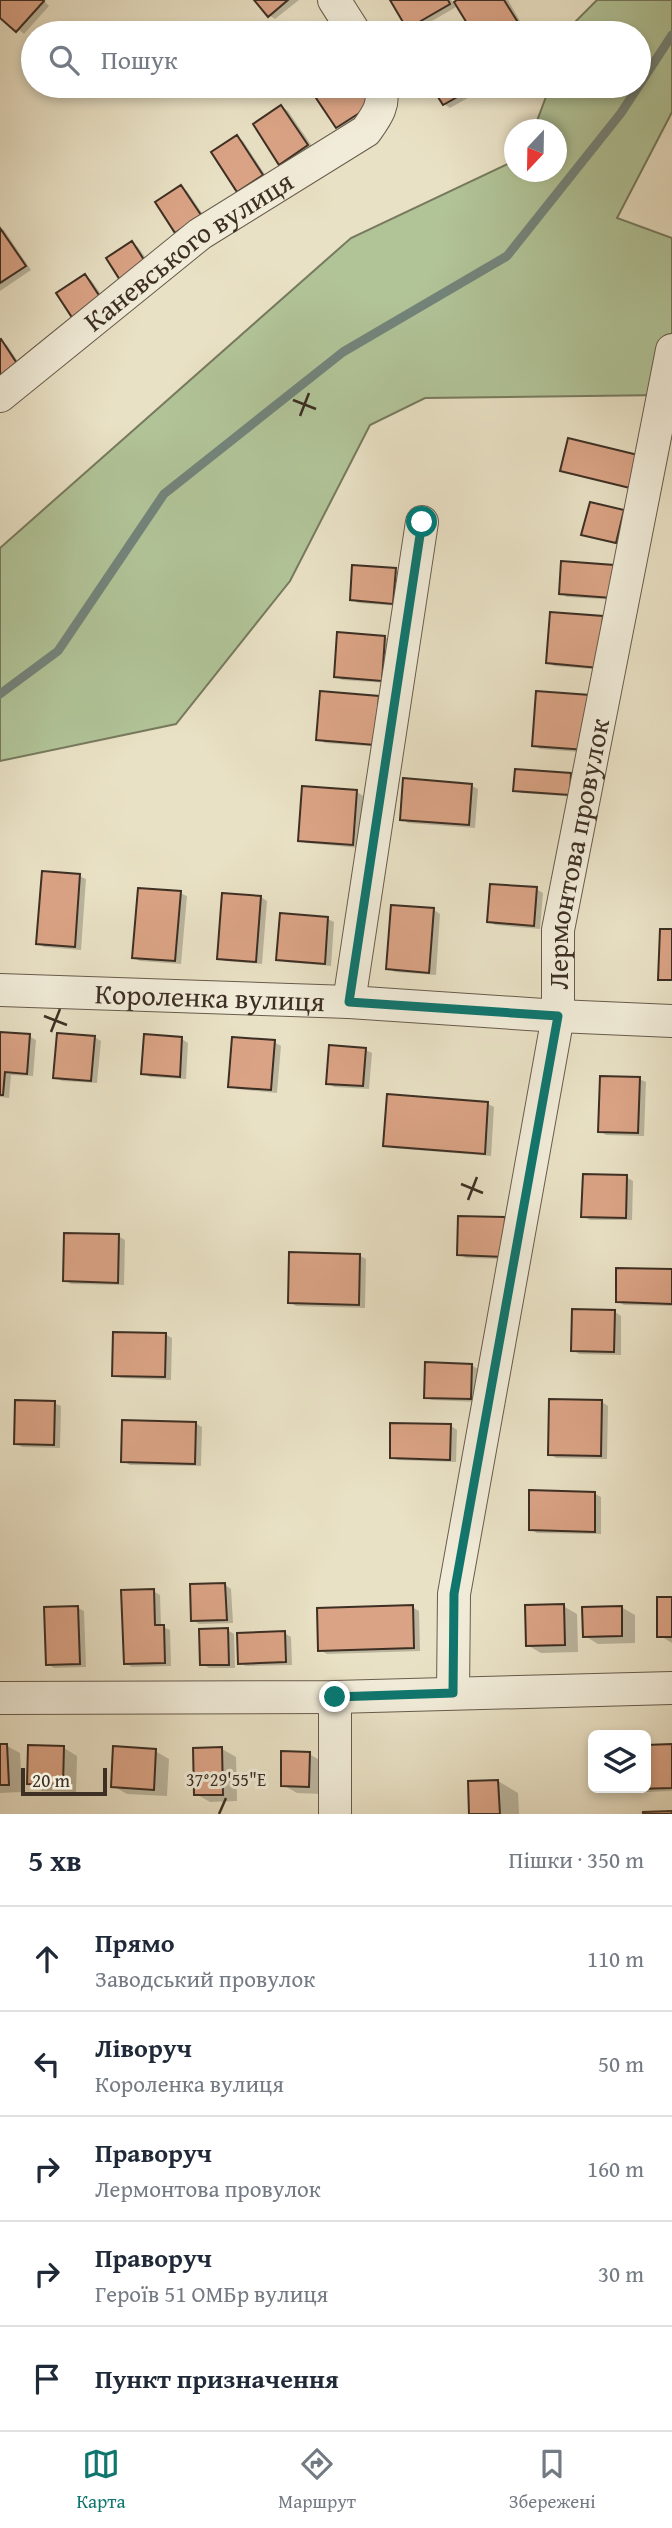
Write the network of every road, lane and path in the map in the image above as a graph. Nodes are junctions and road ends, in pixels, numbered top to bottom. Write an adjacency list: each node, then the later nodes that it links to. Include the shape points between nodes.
1 (334, 0): 2 (street)
2 (347, 21)
3 (380, 98): 5 (street, Каневського вулиця, via 366,131 200,234)
4 (672, 350): 9 (street, Лермонтова провулок, via 558,930)
5 (0, 396)
6 (422, 522): 8 (street)
7 (0, 990): 8 (street, Короленка вулиця)
8 (349, 1002): 9 (street, Короленка вулиця)
9 (558, 1016): 10 (street, Короленка вулиця); 12 (street, Лермонтова провулок, via 454,1594)
10 (672, 1021)
11 (672, 1688): 12 (street)
12 (453, 1693): 13 (street)
13 (335, 1697): 14 (street); 15 (street)
14 (0, 1698)
15 (335, 1814)

